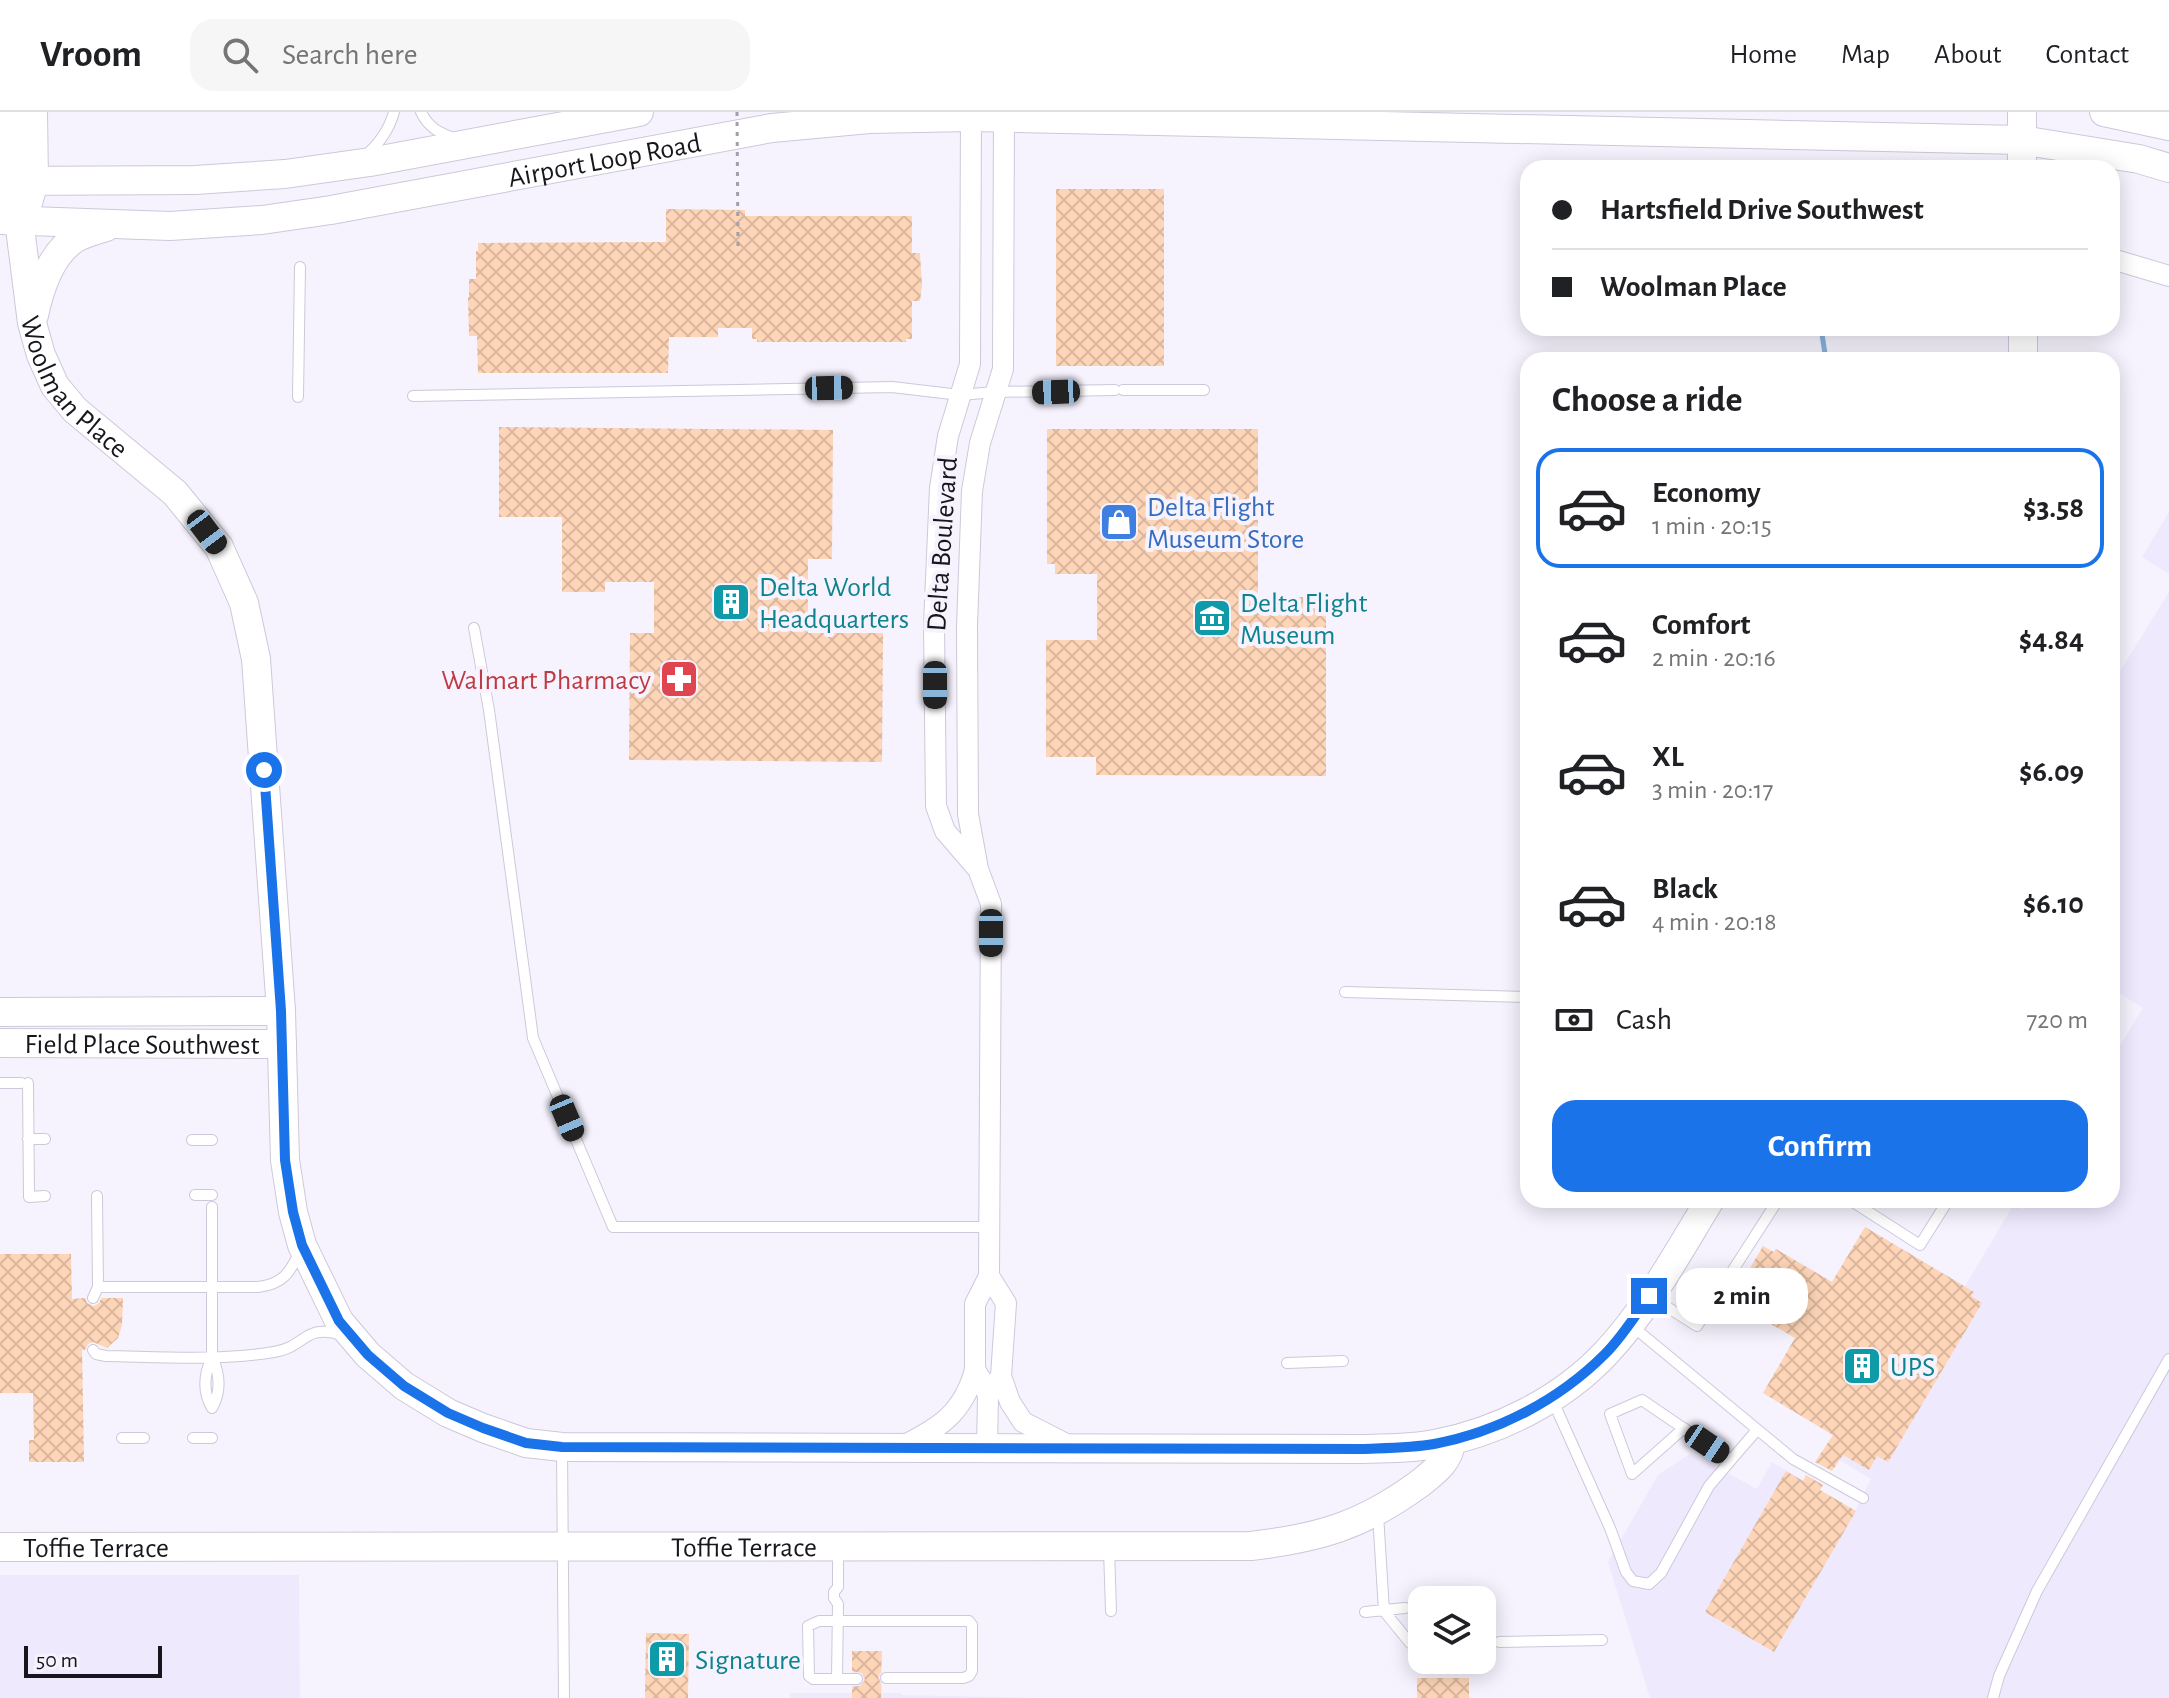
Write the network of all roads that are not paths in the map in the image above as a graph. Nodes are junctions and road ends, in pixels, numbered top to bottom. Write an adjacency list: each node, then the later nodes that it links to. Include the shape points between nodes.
1 (1, 112): 14 (highway)
2 (29, 112): 14 (highway)
3 (394, 112): 12 (lane, via 373,149)
4 (421, 112): 11 (lane, via 434,129)
5 (639, 112): 11 (street, Airport Loop Road)
6 (2104, 112): 9 (street)
7 (971, 114): 8 (street, Airport Loop Road); 16 (street, Airport Loop Road, via 772,128 262,220); 25 (street, Delta Boulevard, via 970,364)
8 (1004, 115): 10 (street, Airport Loop Road); 24 (street, Delta Boulevard, via 1003,369)
9 (2169, 126)
10 (2022, 140): 13 (street, Airport Loop Road)
11 (475, 142): 12 (street, Airport Loop Road)
12 (352, 165): 14 (street, Airport Loop Road, via 195,180)
13 (2169, 168)
14 (11, 181): 15 (highway)
15 (9, 220): 16 (street, Airport Loop Road); 22 (street, Woolman Place)
16 (115, 224): 22 (street, via 65,246 38,296)
17 (2120, 253): 19 (street)
18 (2120, 261): 21 (street)
19 (2169, 261)
20 (300, 267): 27 (lane)
21 (2169, 276)
22 (32, 323): 32 (street, Woolman Place, via 55,386 75,410 175,493 219,547 244,603 256,659)
23 (1204, 390): 24 (lane)
24 (995, 392): 25 (lane); 29 (street, Delta Boulevard, via 972,491 968,599 968,814)
25 (960, 395): 26 (lane, via 892,387); 29 (street, Delta Boulevard, via 940,488 934,625 936,806 945,831)
26 (413, 396)
27 (298, 397)
28 (474, 628): 50 (lane, via 533,1038 613,1227)
29 (978, 869): 50 (street, Delta Boulevard, via 991,904)
30 (1345, 992): 31 (lane)
31 (1520, 997)
32 (281, 1011): 33 (street, Field Place Southwest); 35 (street, Woolman Place)
33 (0, 1012)
34 (0, 1043): 35 (street, Field Place Southwest)
35 (282, 1044): 51 (street, Woolman Place, via 285,1160)
36 (0, 1083): 37 (lane, via 24,1083)
37 (28, 1139): 38 (lane); 43 (lane, via 29,1197)
38 (45, 1139)
39 (192, 1140): 40 (lane)
40 (212, 1140)
41 (195, 1195): 42 (lane)
42 (212, 1195)
43 (45, 1196)
44 (97, 1196): 53 (lane)
45 (212, 1207): 54 (lane)
46 (1705, 1208): 55 (street)
47 (1773, 1208): 55 (lane, via 1697,1326)
48 (1862, 1208): 49 (lane, via 1920,1245)
49 (1943, 1208)
50 (989, 1227): 52 (street, Delta Boulevard)
51 (302, 1245): 54 (lane, via 294,1265 272,1285); 58 (street, Woolman Place, via 339,1321)
52 (989, 1276): 64 (street, Delta Boulevard, via 975,1304); 65 (street, Delta Boulevard, via 1006,1303)
53 (98, 1287): 54 (lane); 56 (lane)
54 (212, 1287): 60 (lane)
55 (1649, 1296): 57 (street)
56 (93, 1298)
57 (1629, 1324): 69 (street, via 1596,1363); 71 (lane)
58 (355, 1340): 60 (lane, via 325,1330 277,1352); 77 (street, Woolman Place, via 404,1386 448,1413 526,1443)
59 (93, 1350): 60 (lane, via 106,1356)
60 (212, 1357): 67 (lane); 67 (lane, via 218,1370 218,1398 212,1408)
61 (2169, 1359): 100 (lane, via 2037,1591)
62 (1343, 1361): 63 (lane)
63 (1287, 1363)
64 (975, 1370): 68 (street, Delta Boulevard); 78 (street, via 969,1393 950,1417)
65 (1001, 1376): 68 (street, Delta Boulevard); 80 (street, via 1023,1422)
66 (192, 1389): 67 (lane)
67 (205, 1389)
68 (988, 1396): 79 (street, Delta Boulevard)
69 (1551, 1397): 76 (street, via 1513,1419); 81 (lane, via 1633,1581 1649,1584 1661,1573 1709,1486)
70 (1684, 1428): 70 (lane, via 1642,1400 1610,1414 1632,1474); 81 (lane)
71 (1757, 1430): 81 (lane); 82 (lane, via 1793,1459)
72 (122, 1438): 73 (lane)
73 (144, 1438)
74 (193, 1438): 75 (lane)
75 (212, 1438)
76 (1451, 1441): 80 (street, via 1361,1449); 83 (street, Toffie Terrace, via 1440,1467)
77 (562, 1447): 78 (street, Woolman Place); 86 (lane)
78 (898, 1448): 79 (street, Woolman Place)
79 (987, 1448): 80 (street)
80 (1074, 1448)
81 (1731, 1460)
82 (1863, 1498)
83 (1378, 1512): 87 (street, Toffie Terrace, via 1329,1532 1265,1545); 90 (lane)
84 (838, 1546): 86 (street, Toffie Terrace); 87 (street, Toffie Terrace); 92 (lane)
85 (0, 1547): 86 (street, Toffie Terrace)
86 (561, 1547): 99 (lane)
87 (1109, 1547): 89 (lane)
88 (1405, 1608): 90 (lane)
89 (1111, 1611)
90 (1384, 1611): 91 (lane); 94 (lane)
91 (1365, 1612)
92 (838, 1621): 96 (lane, via 972,1625 969,1676); 97 (lane); 97 (lane, via 808,1626 809,1676)
93 (1602, 1640): 95 (lane)
94 (1408, 1641)
95 (1499, 1642)
96 (886, 1678)
97 (837, 1679): 98 (lane)
98 (857, 1679)
99 (564, 1698)
100 (1993, 1698)

